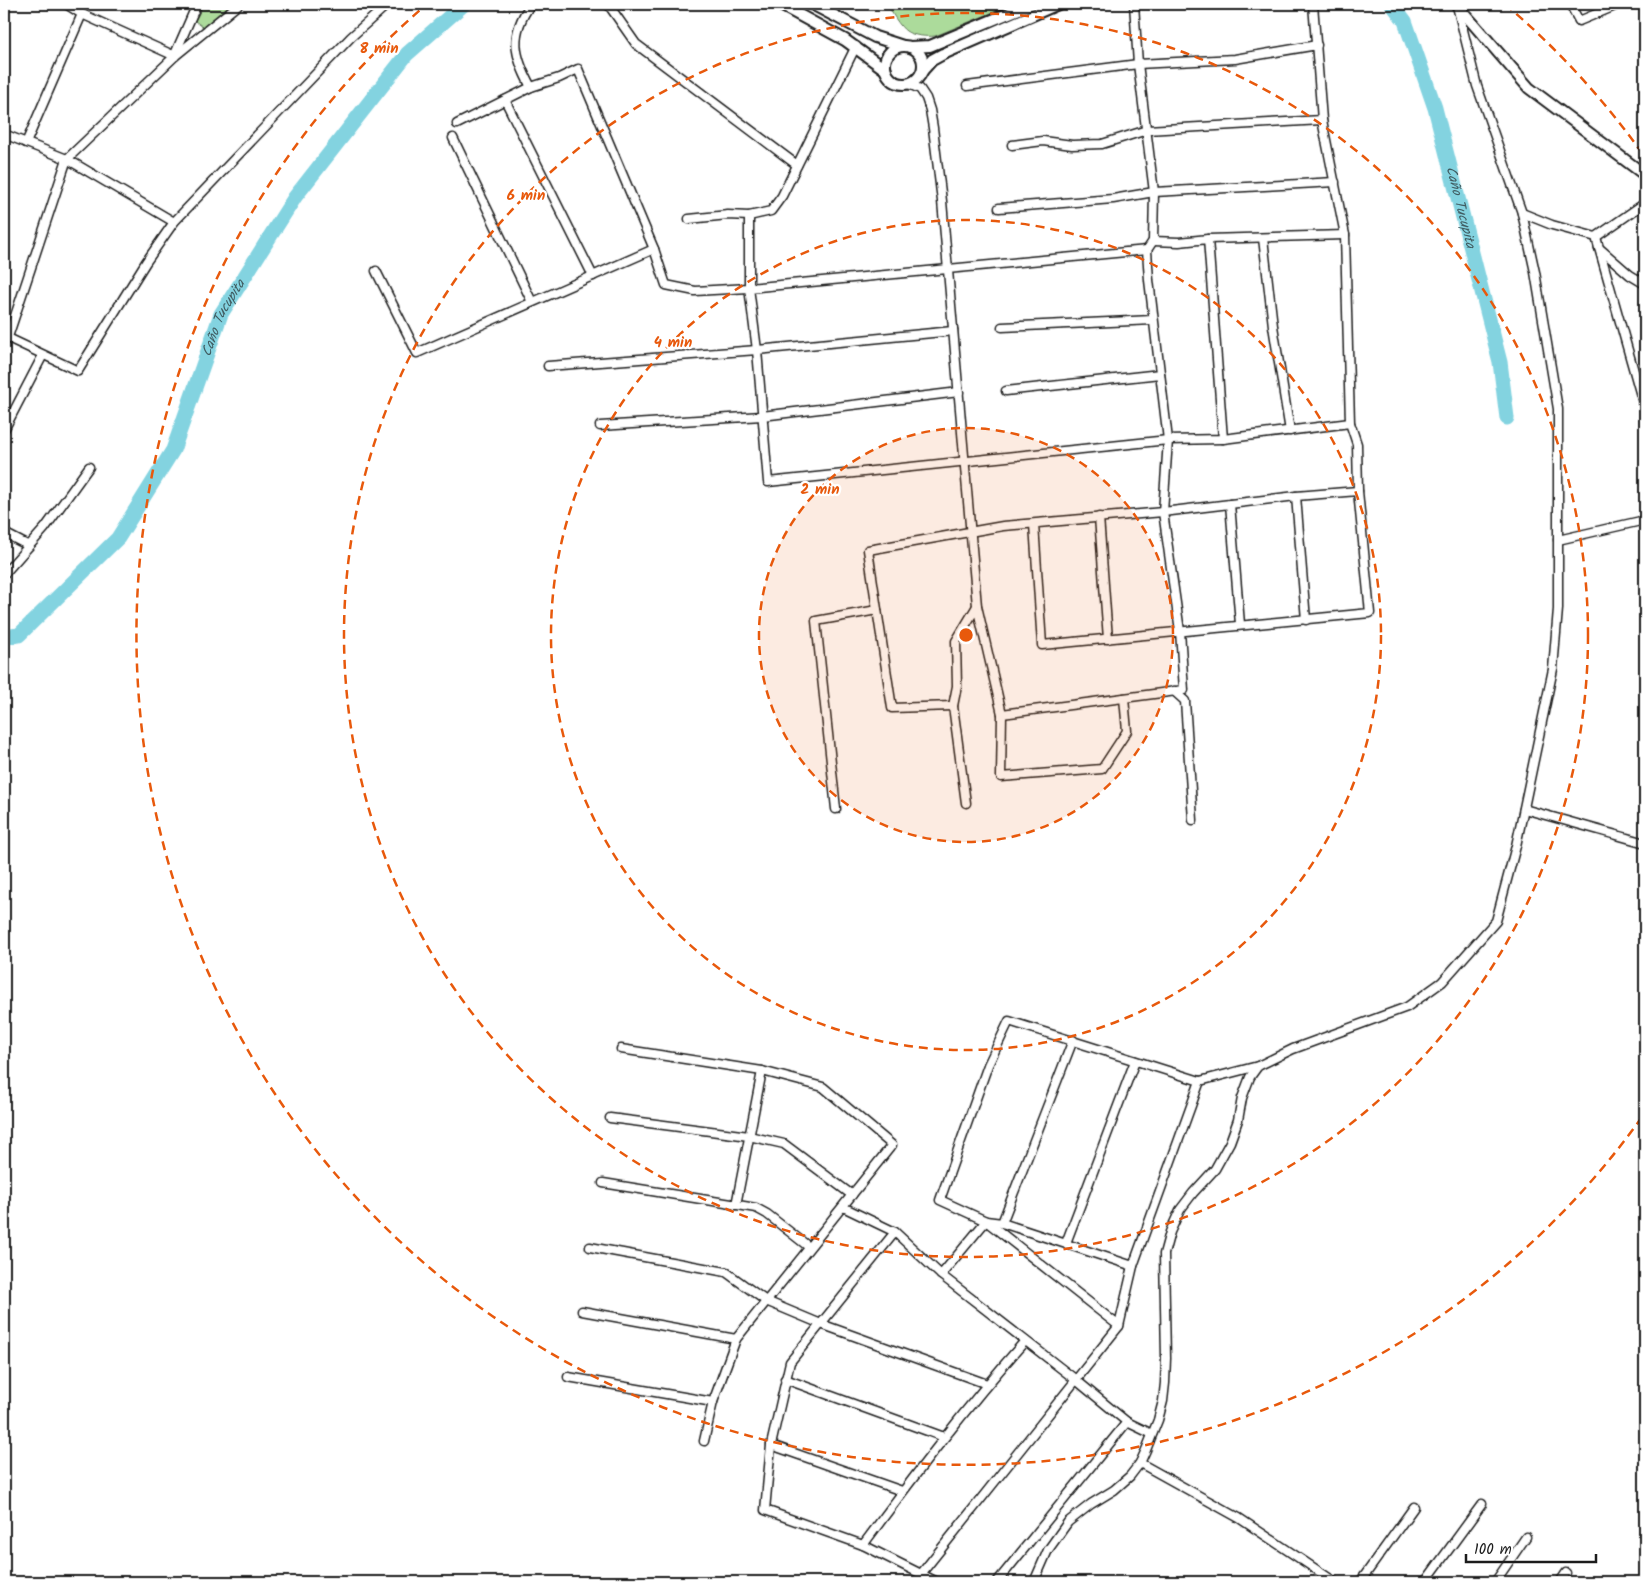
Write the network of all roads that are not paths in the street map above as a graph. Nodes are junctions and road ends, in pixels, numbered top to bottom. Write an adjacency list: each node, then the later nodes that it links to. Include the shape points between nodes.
1 (66, 4): 16 (street)
2 (197, 4): 20 (street)
3 (239, 4): 20 (street)
4 (388, 4): 45 (street, via 351,37)
5 (531, 4): 26 (street, via 518,26 515,40 520,68)
6 (608, 4): 36 (street, via 636,44)
7 (779, 4): 18 (street)
8 (812, 4): 19 (street, via 875,37)
9 (1031, 4): 19 (street, via 930,46)
10 (1058, 4): 23 (street, via 938,56)
11 (1134, 4): 21 (street)
12 (1313, 4): 17 (street)
13 (1456, 4): 37 (street, via 1529,88); 42 (street, via 1477,86)
14 (1570, 4): 15 (street, via 1579,21)
15 (1620, 4)
16 (82, 14): 20 (street); 33 (street)
17 (1317, 45): 21 (street, via 1235,59); 28 (street)
18 (856, 46): 22 (street); 36 (street)
19 (906, 46): 22 (street, via 890,52 886,58); 23 (street, via 919,52)
20 (175, 56): 35 (street)
21 (1138, 64): 25 (street); 30 (street)
22 (886, 70): 24 (street, via 896,82)
23 (924, 70): 24 (street)
24 (909, 84): 54 (street, via 920,89 930,110)
25 (967, 86)
26 (531, 87): 27 (street); 52 (street, via 578,69)
27 (505, 100): 29 (street); 56 (street)
28 (1322, 120): 30 (street); 38 (street)
29 (457, 124)
30 (1147, 130): 34 (street, via 1102,144 1072,146 1043,142); 39 (street)
31 (4, 134): 33 (street)
32 (453, 138): 59 (street)
33 (26, 143): 35 (street)
34 (1012, 146)
35 (67, 159): 45 (street); 63 (street)
36 (797, 165): 43 (street, via 771,211)
37 (1645, 175)
38 (1335, 182): 39 (street); 46 (street)
39 (1154, 192): 41 (street, via 1113,199); 50 (street)
40 (1645, 203): 47 (street)
41 (999, 208)
42 (1522, 212): 47 (street, via 1552,225); 89 (street, via 1558,409)
43 (748, 216): 44 (street); 58 (street)
44 (689, 219)
45 (174, 222): 65 (street, via 78,371)
46 (1345, 235): 48 (street); 72 (street)
47 (1596, 237): 51 (street)
48 (1263, 238): 49 (street); 75 (street)
49 (1208, 239): 50 (street); 77 (street)
50 (1153, 241): 53 (street)
51 (1599, 248): 57 (street); 70 (street)
52 (654, 249): 56 (street); 58 (street, via 666,285 695,291)
53 (1147, 250): 54 (street); 60 (street)
54 (947, 268): 58 (street); 62 (street)
55 (376, 271): 59 (street, via 417,353)
56 (593, 276): 59 (street)
57 (1645, 284)
58 (749, 288): 64 (street)
59 (532, 302)
60 (1153, 320): 61 (street); 67 (street)
61 (1002, 327)
62 (953, 331): 64 (street); 69 (street)
63 (6, 336): 65 (street)
64 (757, 350): 66 (street); 71 (street)
65 (43, 355): 74 (street)
66 (548, 366)
67 (1160, 374): 68 (street); 76 (street)
68 (1006, 390)
69 (958, 392): 71 (street); 78 (street)
70 (1645, 410)
71 (762, 416): 73 (street); 78 (street, via 768,482)
72 (1350, 423): 75 (street); 80 (street, via 1357,444)
73 (600, 426)
74 (4, 430)
75 (1290, 431): 77 (street)
76 (1168, 440): 77 (street); 78 (street); 83 (street)
77 (1223, 440)
78 (965, 461): 87 (street)
79 (89, 467): 90 (street)
80 (1358, 491): 81 (street); 94 (street, via 1370,612)
81 (1296, 496): 82 (street); 94 (street)
82 (1230, 504): 83 (street); 95 (street)
83 (1163, 512): 84 (street); 96 (street)
84 (1099, 517): 86 (street); 97 (street)
85 (1645, 520): 89 (street)
86 (1034, 524): 87 (street); 97 (street, via 1042,645)
87 (972, 531): 92 (street); 93 (street, via 868,550)
88 (4, 533): 90 (street)
89 (1558, 540): 104 (street, via 1558,609 1553,669)
90 (29, 546): 91 (street)
91 (4, 574)
92 (977, 606): 100 (street, via 956,641 957,686); 101 (street)
93 (877, 610): 100 (street, via 892,708); 103 (street, via 816,621)
94 (1306, 620): 95 (street)
95 (1240, 624): 96 (street)
96 (1180, 631): 97 (street); 98 (street, via 1184,690)
97 (1108, 639)
98 (1174, 691): 99 (street); 105 (street, via 1185,701)
99 (1124, 698): 101 (street); 101 (street, via 1127,731 1102,769 1001,777)
100 (953, 706): 102 (street)
101 (1002, 714)
102 (966, 803)
103 (836, 809)
104 (1524, 809): 106 (street); 110 (street, via 1496,921 1442,982 1407,1007 1293,1049)
105 (1193, 820)
106 (1645, 842)
107 (1073, 1040): 109 (street); 119 (street, via 1009,1020 1005,1027 988,1065 940,1200); 120 (street)
108 (621, 1049): 111 (street)
109 (1135, 1062): 112 (street); 122 (street)
110 (1258, 1066): 112 (street); 139 (street, via 1242,1098 1230,1142 1215,1169 1180,1210 1170,1232 1164,1254 1165,1384)
111 (762, 1071): 114 (street); 116 (street, via 824,1087 892,1145)
112 (1200, 1081): 125 (street)
113 (610, 1118): 114 (street)
114 (749, 1136): 116 (street, via 784,1144); 117 (street)
115 (603, 1183): 117 (street)
116 (852, 1195): 118 (street)
117 (736, 1205): 124 (street, via 756,1208 767,1214)
118 (843, 1207): 121 (street); 124 (street)
119 (986, 1221): 120 (street); 126 (street); 130 (street)
120 (1002, 1223): 122 (street)
121 (895, 1232): 126 (street); 129 (street)
122 (1066, 1243): 125 (street)
123 (590, 1247): 127 (street, via 726,1272)
124 (809, 1247): 127 (street)
125 (1133, 1266): 130 (street)
126 (941, 1275): 132 (street)
127 (766, 1301): 129 (street); 131 (street)
128 (582, 1311): 131 (street)
129 (821, 1324): 134 (street, via 790,1362); 136 (street)
130 (1119, 1326): 135 (street)
131 (736, 1339): 137 (street)
132 (1025, 1341): 135 (street); 136 (street)
133 (568, 1377): 137 (street)
134 (785, 1379): 140 (street); 142 (street)
135 (1076, 1380): 138 (street); 150 (street)
136 (987, 1384): 140 (street)
137 (713, 1402): 141 (street)
138 (1127, 1422): 139 (street); 152 (street)
139 (1152, 1434): 143 (street)
140 (944, 1437): 144 (street)
141 (704, 1441)
142 (771, 1445): 144 (street); 148 (street, via 765,1510)
143 (1140, 1463): 153 (street, via 1114,1490 1068,1522 1048,1550); 154 (street, via 1239,1518)
144 (902, 1491): 148 (street)
145 (1482, 1504): 156 (street)
146 (1414, 1507): 155 (street)
147 (1526, 1537): 157 (street)
148 (863, 1544): 150 (street)
149 (1566, 1573): 158 (street)
150 (922, 1574): 151 (street)
151 (937, 1582)
152 (997, 1582)
153 (1034, 1582)
154 (1336, 1582)
155 (1360, 1582)
156 (1425, 1582)
157 (1495, 1582)
158 (1560, 1582)

